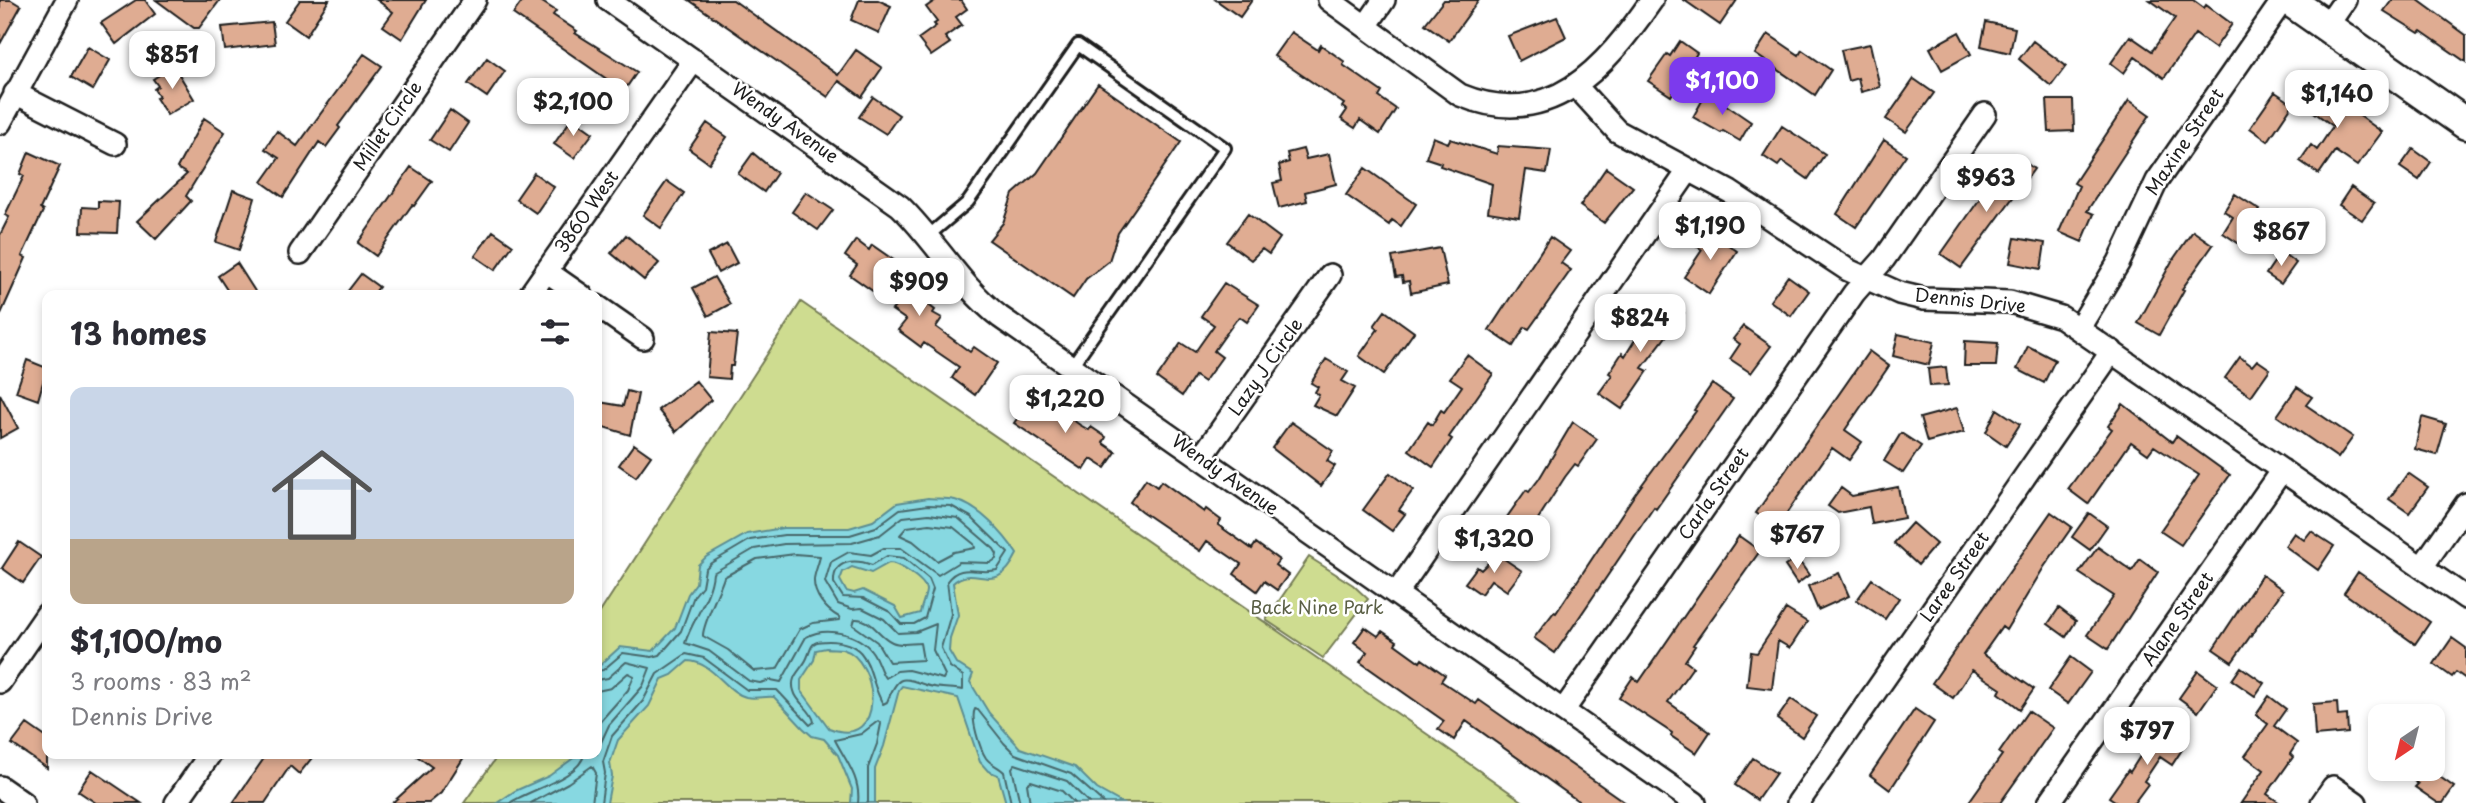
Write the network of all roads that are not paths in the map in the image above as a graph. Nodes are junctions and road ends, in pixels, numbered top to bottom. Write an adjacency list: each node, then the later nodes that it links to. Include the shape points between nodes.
1 (67, 0): 14 (street)
2 (475, 0): 21 (street, Millet Circle)
3 (608, 0): 12 (street, Wendy Avenue)
4 (1329, 0): 10 (street)
5 (1384, 0): 10 (street)
6 (1652, 0): 13 (street, via 1597,66)
7 (2283, 0): 28 (street, Maxine Street, via 2151,191 2119,262)
8 (2289, 0): 11 (main road)
9 (2345, 0): 11 (street)
10 (1366, 26): 13 (street, via 1477,102 1524,107 1541,104)
11 (2327, 26): 17 (main road)
12 (694, 60): 20 (street, Wendy Avenue, via 880,189); 22 (street, 3860 West)
13 (1575, 85): 19 (street, Dennis Drive, via 1617,131)
14 (15, 93): 16 (street); 18 (street)
15 (1985, 114): 24 (street, Carla Street)
16 (0, 122)
17 (2466, 124)
18 (115, 144)
19 (1688, 171): 24 (street, Dennis Drive, via 1730,192); 36 (street)
20 (928, 236): 31 (street, Wendy Avenue, via 980,301); 31 (lane, via 968,202 1078,45 1225,148)
21 (300, 253)
22 (546, 271): 25 (street, 3860 West); 26 (street)
23 (1330, 275): 32 (street, Lazy J Circle)
24 (1867, 279): 28 (street, Dennis Drive, via 1924,299 2023,304); 40 (street, Carla Street)
25 (533, 290)
26 (573, 290)
27 (602, 309): 29 (street)
28 (2079, 328): 30 (street, Dennis Drive)
29 (643, 338)
30 (2112, 351): 33 (street, Dennis Drive); 46 (street, Laree Street)
31 (1071, 367): 32 (street, Wendy Avenue)
32 (1201, 458): 36 (street, Wendy Avenue)
33 (2282, 470): 35 (street, Dennis Drive); 47 (street, Alane Street)
34 (2466, 504): 35 (street)
35 (2422, 567): 37 (street, Dennis Drive)
36 (1396, 594): 40 (street, Wendy Avenue)
37 (2466, 598)
38 (42, 621): 39 (street)
39 (0, 682)
40 (1563, 711): 45 (street, Wendy Avenue)
41 (207, 759): 44 (street)
42 (0, 787): 43 (street)
43 (23, 803)
44 (176, 803)
45 (1695, 803)
46 (1798, 803)
47 (2049, 803)
48 (2322, 803): 49 (street, via 2333,787)
49 (2356, 803)

